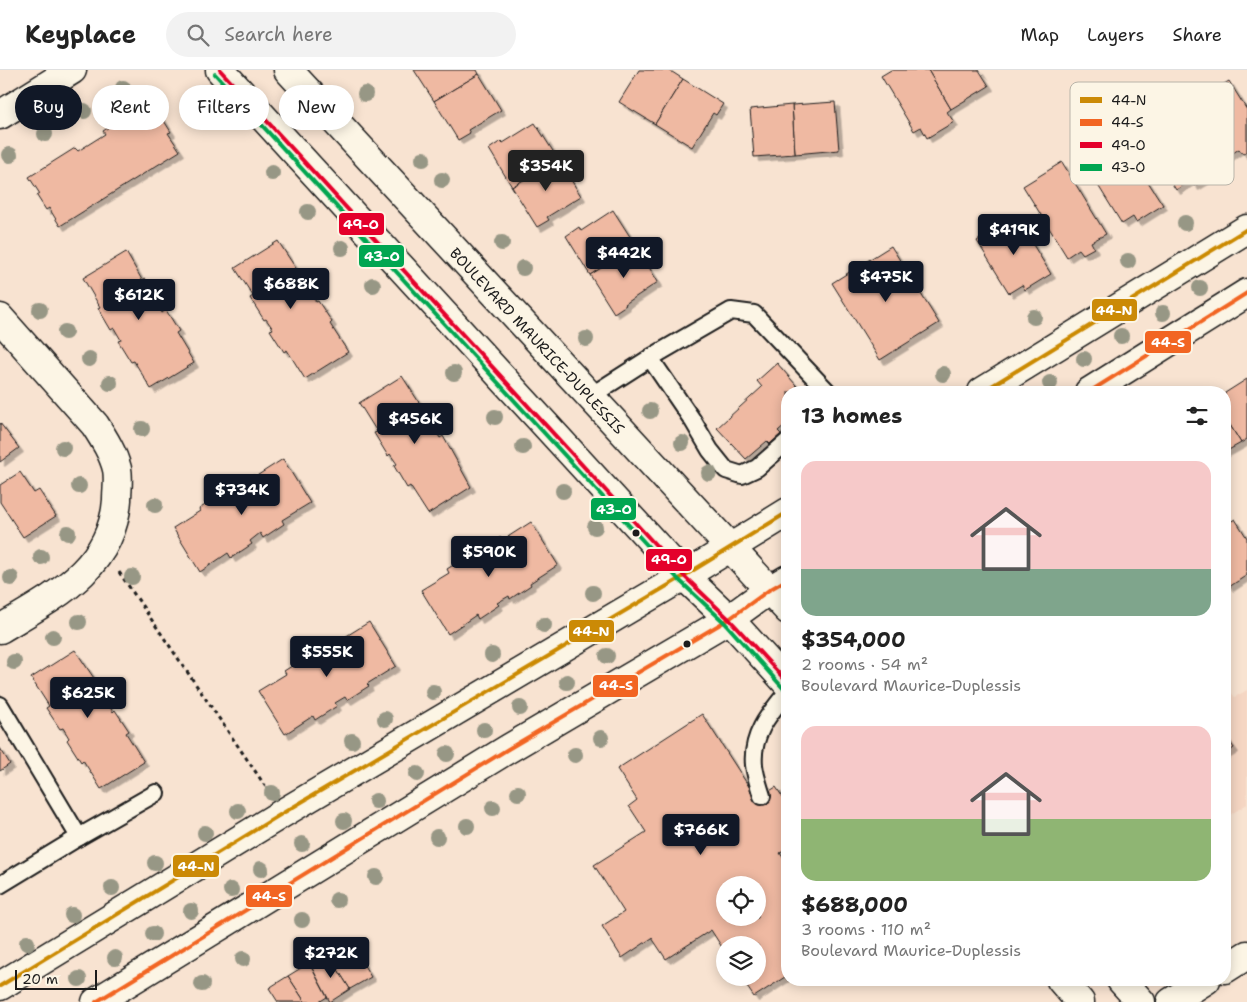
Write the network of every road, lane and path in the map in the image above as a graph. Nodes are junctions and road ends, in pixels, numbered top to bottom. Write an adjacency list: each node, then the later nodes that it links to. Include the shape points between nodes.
1 (72, 70): 4 (street)
2 (220, 70): 17 (street)
3 (288, 70): 12 (street, BOULEVARD MAURICE-DUPLESSIS)
4 (0, 115)
5 (1247, 229): 10 (street)
6 (1247, 294): 11 (street)
7 (0, 318): 15 (street, via 95,425 106,442 118,470 116,513)
8 (650, 358): 9 (lane, via 731,311 754,314); 12 (lane); 13 (lane, via 726,470 742,475 757,468)
9 (822, 386)
10 (992, 386)
11 (1099, 386)
12 (589, 397): 16 (street, BOULEVARD MAURICE-DUPLESSIS)
13 (781, 447)
14 (781, 516): 16 (street)
15 (102, 547): 20 (street, via 88,568 56,595); 26 (path)
16 (729, 548): 17 (street); 18 (street, BOULEVARD MAURICE-DUPLESSIS)
17 (684, 576): 19 (street); 26 (street)
18 (778, 584): 19 (street)
19 (729, 619): 21 (street); 35 (street, via 474,770)
20 (0, 629)
21 (781, 676)
22 (781, 699): 25 (lane, via 764,721 757,738 754,764)
23 (0, 705): 27 (lane)
24 (156, 793): 27 (lane)
25 (762, 796)
26 (283, 813): 31 (street)
27 (78, 838): 28 (lane)
28 (0, 885)
29 (1247, 955): 30 (street)
30 (1231, 965)
31 (0, 986)
32 (1065, 986): 36 (street)
33 (1126, 986): 37 (street)
34 (1196, 986): 38 (street)
35 (96, 1002)
36 (1080, 1002)
37 (1141, 1002)
38 (1171, 1002)

